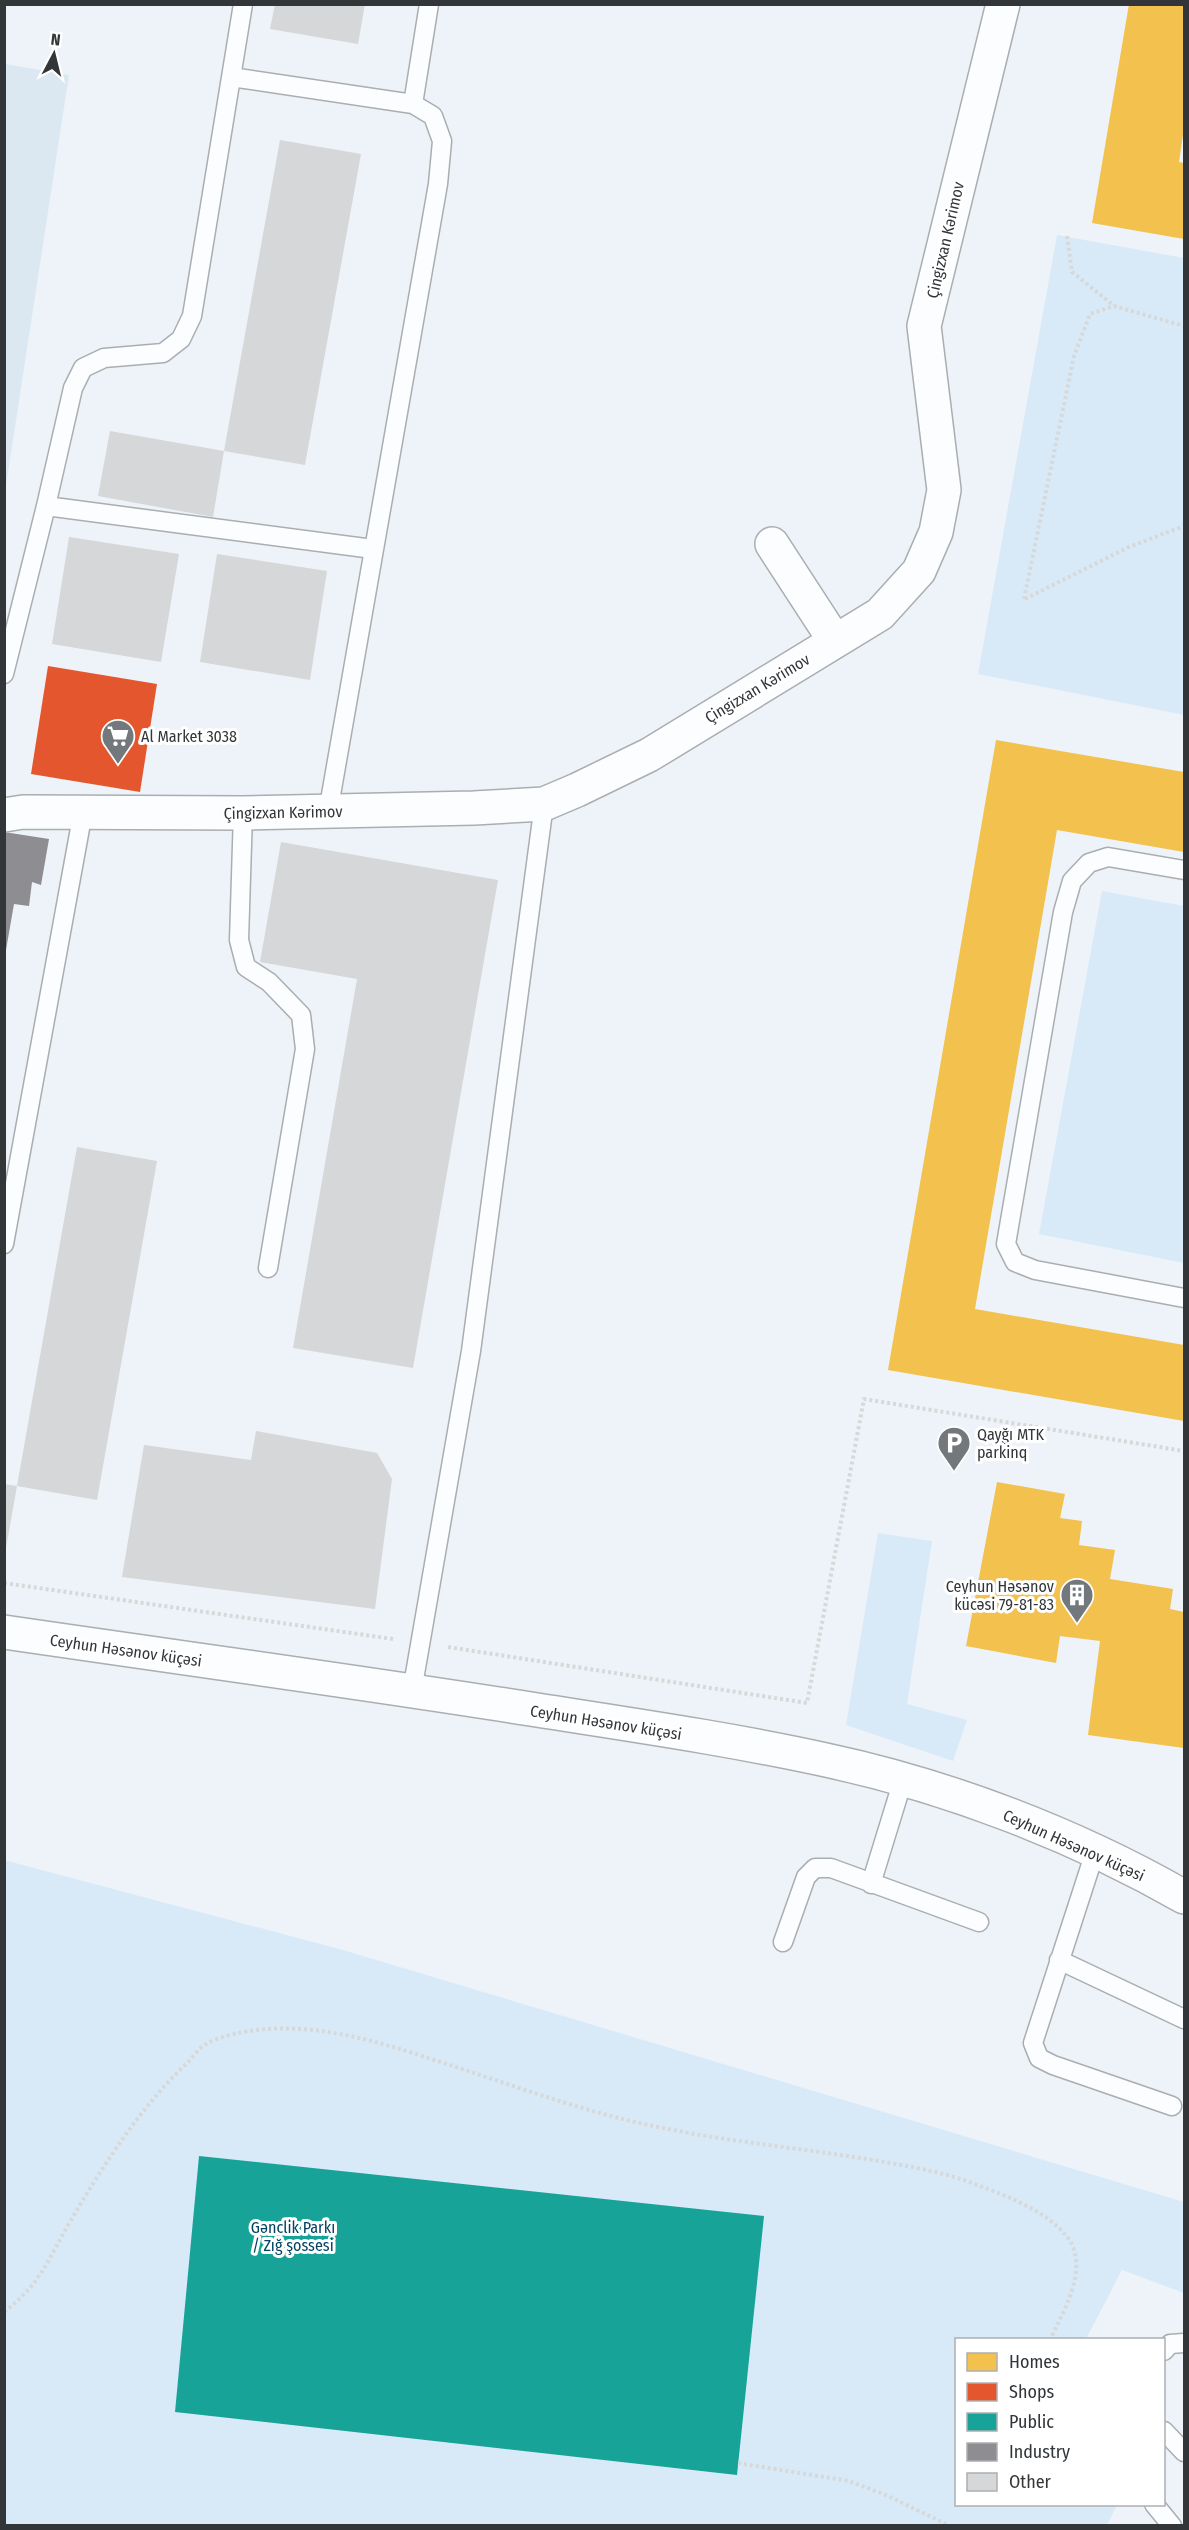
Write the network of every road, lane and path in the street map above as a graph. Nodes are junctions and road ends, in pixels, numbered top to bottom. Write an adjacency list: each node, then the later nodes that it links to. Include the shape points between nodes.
1 (243, 4): 4 (lane)
2 (429, 4): 5 (lane)
3 (1003, 4): 13 (street, Çingizxan Kərimov, via 924,326 944,490 936,532 919,571 880,614)
4 (231, 76): 5 (lane); 9 (lane, via 192,316 181,339 163,353 104,358 83,368 73,388)
5 (413, 104): 12 (lane, via 433,116 442,141 438,184)
6 (1067, 236): 7 (path, via 1072,272)
7 (1114, 306): 8 (path); 10 (path, via 1090,314 1074,356 1024,599 1129,547)
8 (1185, 326)
9 (46, 506): 12 (lane); 14 (lane)
10 (1185, 526)
11 (772, 544): 13 (street)
12 (373, 549): 17 (lane)
13 (835, 641): 15 (street, Çingizxan Kərimov, via 649,754)
14 (4, 674)
15 (544, 804): 17 (street, Çingizxan Kərimov); 27 (lane, via 471,1351)
16 (83, 812): 18 (street, Çingizxan Kərimov); 19 (street, Çingizxan Kərimov); 21 (lane)
17 (328, 812): 18 (street, Çingizxan Kərimov)
18 (243, 813): 22 (lane, via 239,940 246,967 269,982 301,1015 305,1049)
19 (4, 815)
20 (1185, 870): 23 (lane, via 1108,857 1089,863 1072,881 1063,912 1006,1244 1014,1262 1035,1270)
21 (4, 1244)
22 (268, 1268)
23 (1185, 1298)
24 (1185, 1451): 27 (path, via 864,1400 807,1703)
25 (4, 1583): 27 (path)
26 (4, 1632): 28 (street, Ceyhun Həsənov küçəsi)
27 (419, 1643): 28 (lane)
28 (412, 1690): 29 (street, Ceyhun Həsənov küçəsi, via 737,1743)
29 (903, 1779): 30 (street, Ceyhun Həsənov küçəsi, via 966,1799); 31 (lane)
30 (1095, 1852): 32 (street, Ceyhun Həsənov küçəsi); 35 (lane)
31 (871, 1884): 33 (lane); 34 (lane, via 831,1868 815,1868 806,1877)
32 (1185, 1897)
33 (979, 1922)
34 (783, 1942)
35 (1059, 1960): 36 (lane); 37 (lane, via 1033,2043 1039,2058)
36 (1185, 2019)
37 (1172, 2106)
38 (4, 2312): 39 (path, via 42,2275 70,2221 121,2140 168,2081 206,2044 237,2033 315,2028 366,2040 613,2117 926,2170 988,2190 1048,2218 1070,2241 1077,2266 1071,2296)
39 (1051, 2338)
40 (1185, 2343): 41 (lane, via 1170,2344)
41 (1165, 2350)
42 (1165, 2432): 43 (lane)
43 (1185, 2452)
44 (738, 2463): 46 (path, via 849,2481)
45 (1155, 2506): 47 (lane)
46 (950, 2526)
47 (1172, 2526)

